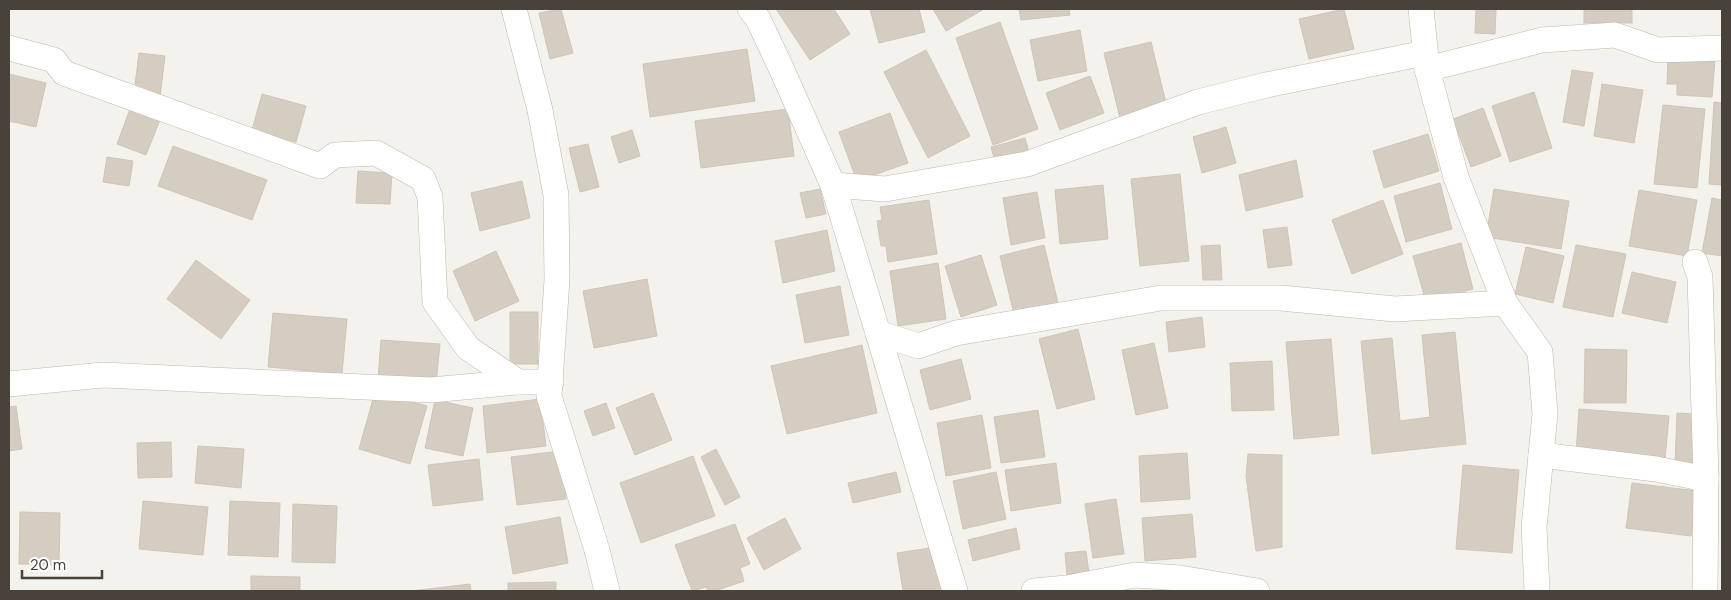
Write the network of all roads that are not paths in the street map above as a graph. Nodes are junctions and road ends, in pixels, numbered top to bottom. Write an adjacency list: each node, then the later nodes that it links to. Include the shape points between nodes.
1 (514, 9): 12 (street, via 540,110 556,195 557,280)
2 (750, 9): 7 (street, via 758,19)
3 (1421, 9): 6 (street)
4 (9, 48): 11 (street, via 54,60 64,73 320,166 335,155 376,154 424,180 430,197 435,302 468,348)
5 (1722, 48): 6 (street, via 1658,50 1615,35 1542,40)
6 (1426, 61): 7 (street, via 1266,85 1198,102 1027,164 886,189); 9 (street, via 1456,178)
7 (833, 185): 10 (street)
8 (1695, 262): 15 (street, via 1700,277)
9 (1505, 303): 10 (street, via 1395,308 1281,298 1161,298 956,333 918,346); 14 (street, via 1540,352 1545,414)
10 (878, 333): 17 (street)
11 (518, 382): 12 (street); 13 (street, via 431,390 103,375)
12 (551, 382): 16 (street, via 549,396)
13 (9, 384)
14 (1541, 455): 15 (street, via 1656,468); 20 (street, via 1534,527)
15 (1706, 480): 21 (street)
16 (607, 591)
17 (955, 591)
18 (1034, 591): 19 (street, via 1067,588 1135,574)
19 (1257, 591)
20 (1537, 591)
21 (1705, 591)

